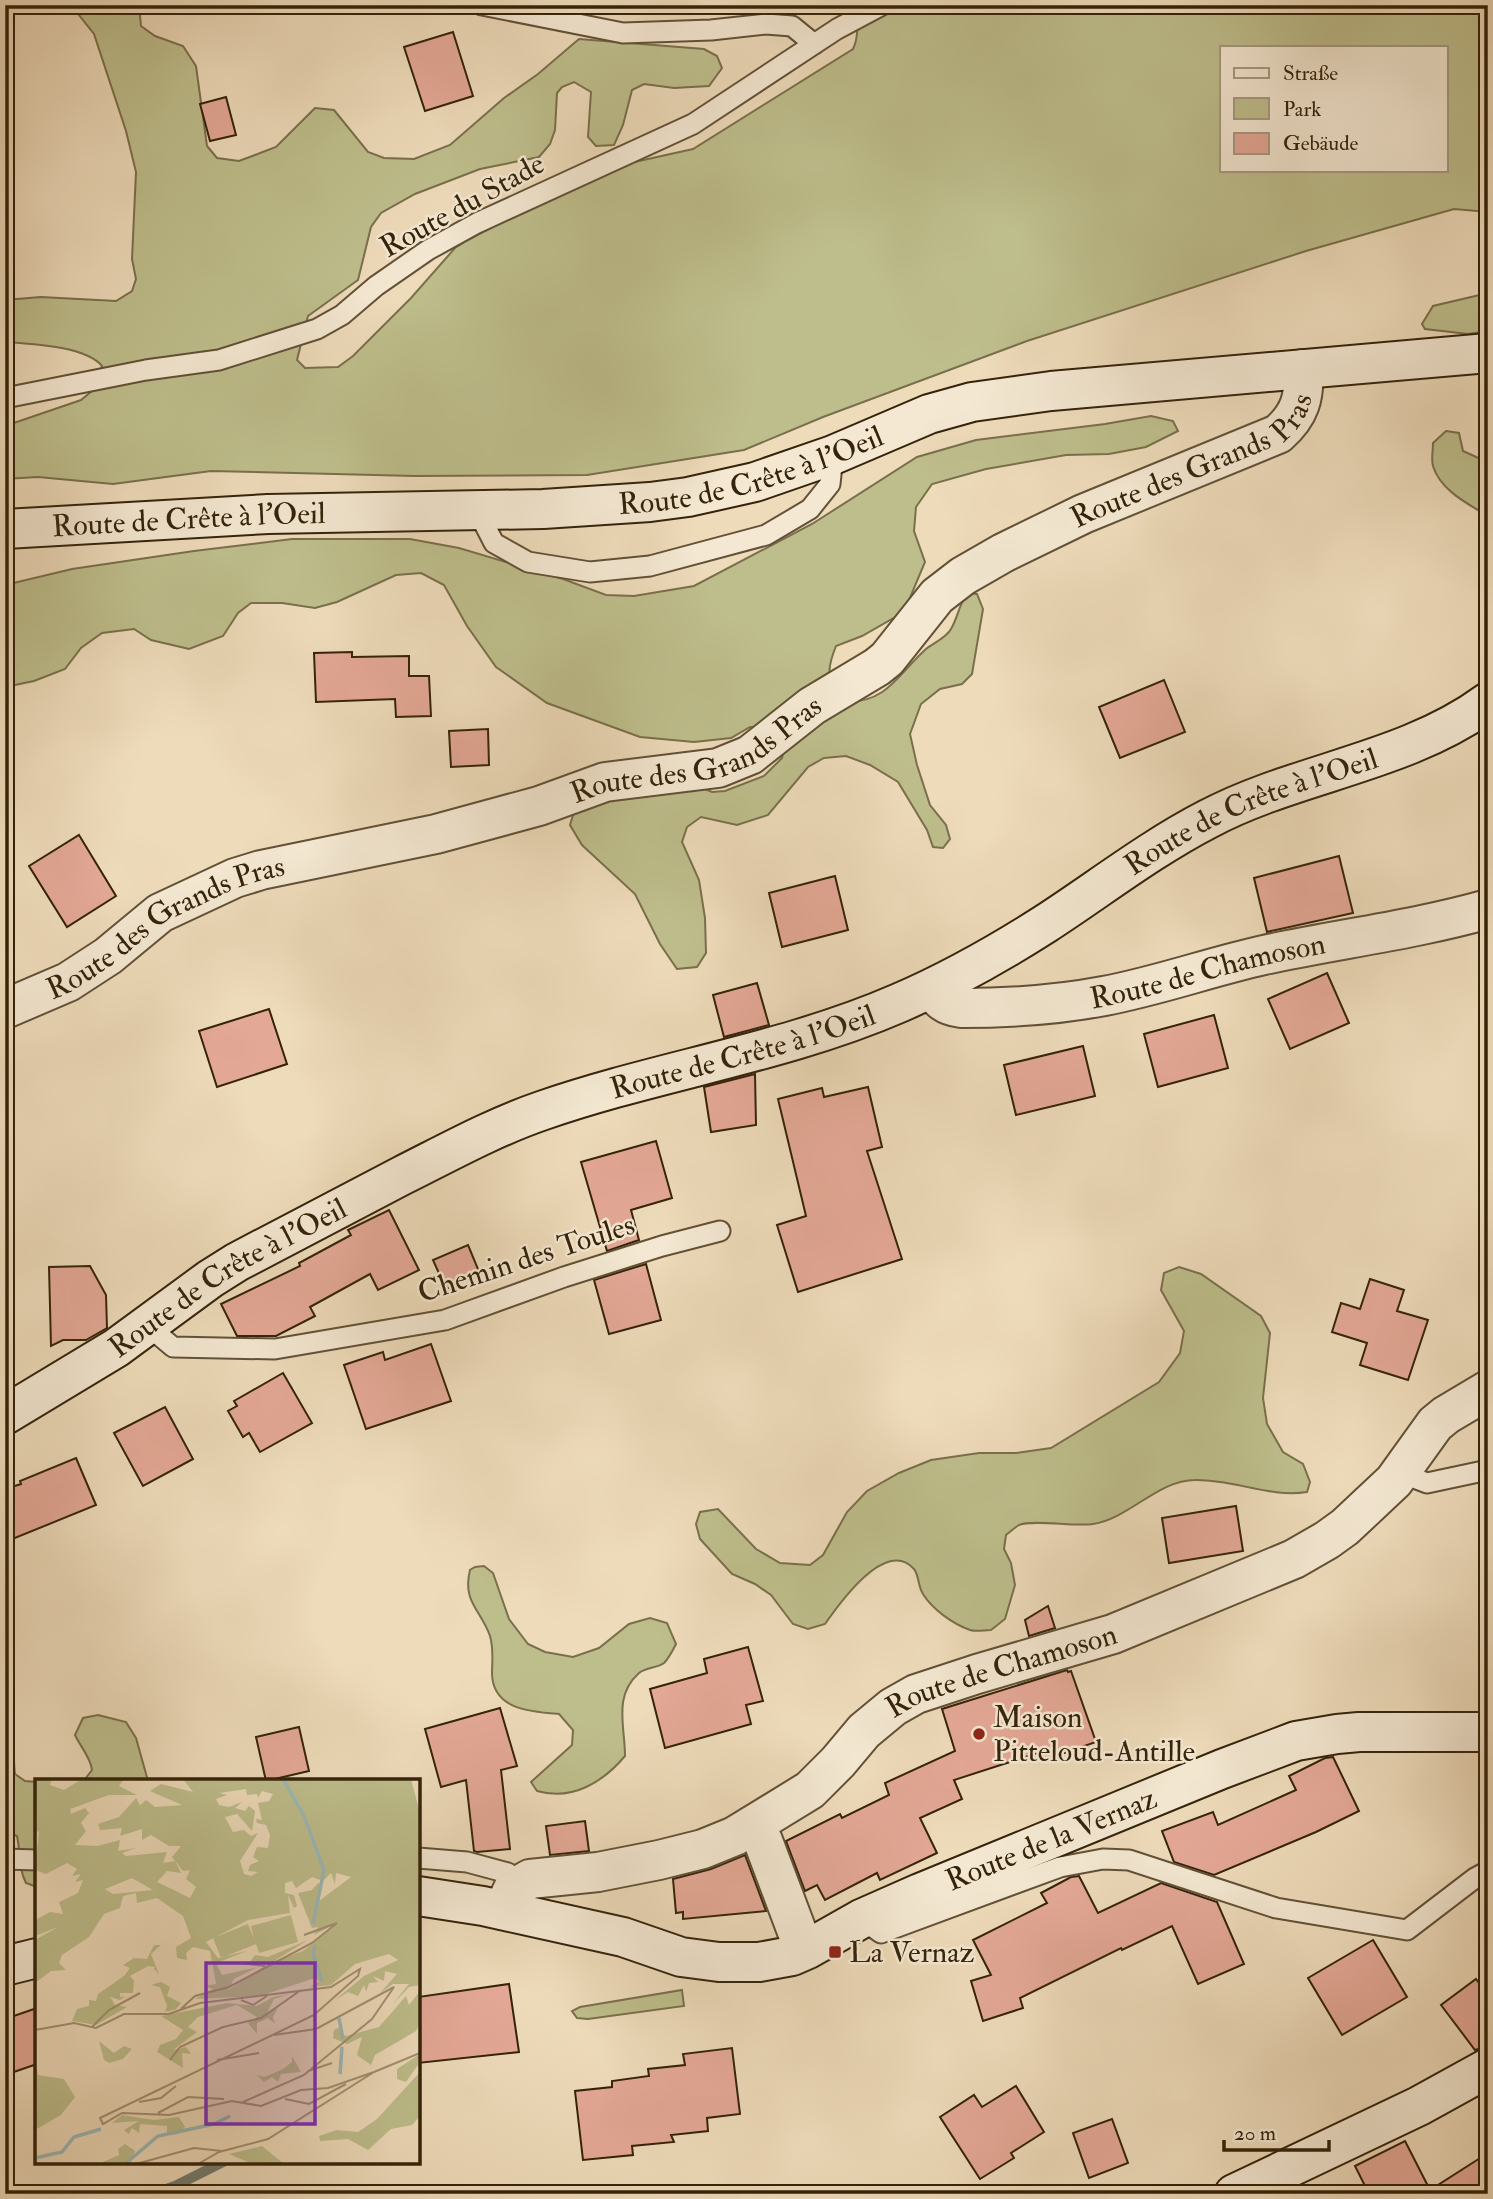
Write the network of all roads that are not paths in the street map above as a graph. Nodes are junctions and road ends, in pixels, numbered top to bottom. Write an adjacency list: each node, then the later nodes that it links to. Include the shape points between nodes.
1 (482, 5): 3 (lane, via 623,33 792,26)
2 (882, 5): 3 (lane, Route du Stade)
3 (814, 44): 6 (lane, Route du Stade, via 693,124 428,250 317,329 219,360 120,374)
4 (1488, 353): 5 (street, Route de Crête à l'Oeil)
5 (1303, 369): 7 (street, Route de Crête à l'Oeil, via 972,402 929,414); 13 (street, Route des Grands Pras, via 1300,405 1292,423 1278,434 1083,514 962,576 937,596 887,659 812,706 750,755 718,768 605,782 447,831 235,878 160,913 68,982)
6 (5, 398)
7 (833, 455): 8 (street, Route de Crête à l'Oeil, via 755,482 688,496 590,507); 8 (lane, via 830,484 810,509 766,535 650,566 590,572 528,562 494,543)
8 (477, 510): 9 (street, Route de Crête à l'Oeil, via 268,514)
9 (5, 529)
10 (1488, 702): 12 (street, Route de Crête à l'Oeil, via 1420,740 1249,799 1206,820 1016,942)
11 (1488, 909): 12 (street, Route de Chamoson, via 1073,1002 961,1008 941,1002)
12 (931, 989): 15 (street, Route de Crête à l'Oeil, via 766,1050 636,1082 508,1123 237,1262)
13 (5, 1009)
14 (720, 1231): 15 (lane, Chemin des Toules, via 564,1277 445,1320 275,1349 173,1347)
15 (148, 1326): 17 (street, Route de Crête à l'Oeil)
16 (1488, 1390): 19 (street, Route de Chamoson, via 1435,1424)
17 (5, 1415)
18 (1488, 1470): 19 (lane, via 1427,1483)
19 (1401, 1473): 21 (street, Route de Chamoson, via 1345,1527 1294,1559 1113,1634 905,1699 864,1731 810,1790)
20 (1488, 1732): 28 (street, Route de la Vernaz, via 1359,1732 1296,1741)
21 (752, 1826): 27 (street, Route de Chamoson, via 684,1855 598,1872 530,1879); 29 (street, via 763,1841)
22 (420, 1858): 27 (lane, via 467,1862 509,1873)
23 (5, 1859): 24 (lane)
24 (35, 1860)
25 (1488, 1871): 28 (lane, via 1407,1930 1276,1908 1117,1859 1060,1867 881,1933)
26 (420, 1896): 27 (street, Route de la Vernaz)
27 (511, 1897): 29 (street, Route de la Vernaz, via 668,1954 719,1962 792,1956)
28 (861, 1919): 29 (street, Route de la Vernaz)
29 (800, 1941)
30 (35, 1958): 31 (street)
31 (5, 1966)
32 (1488, 2068): 33 (street)
33 (1234, 2194)

